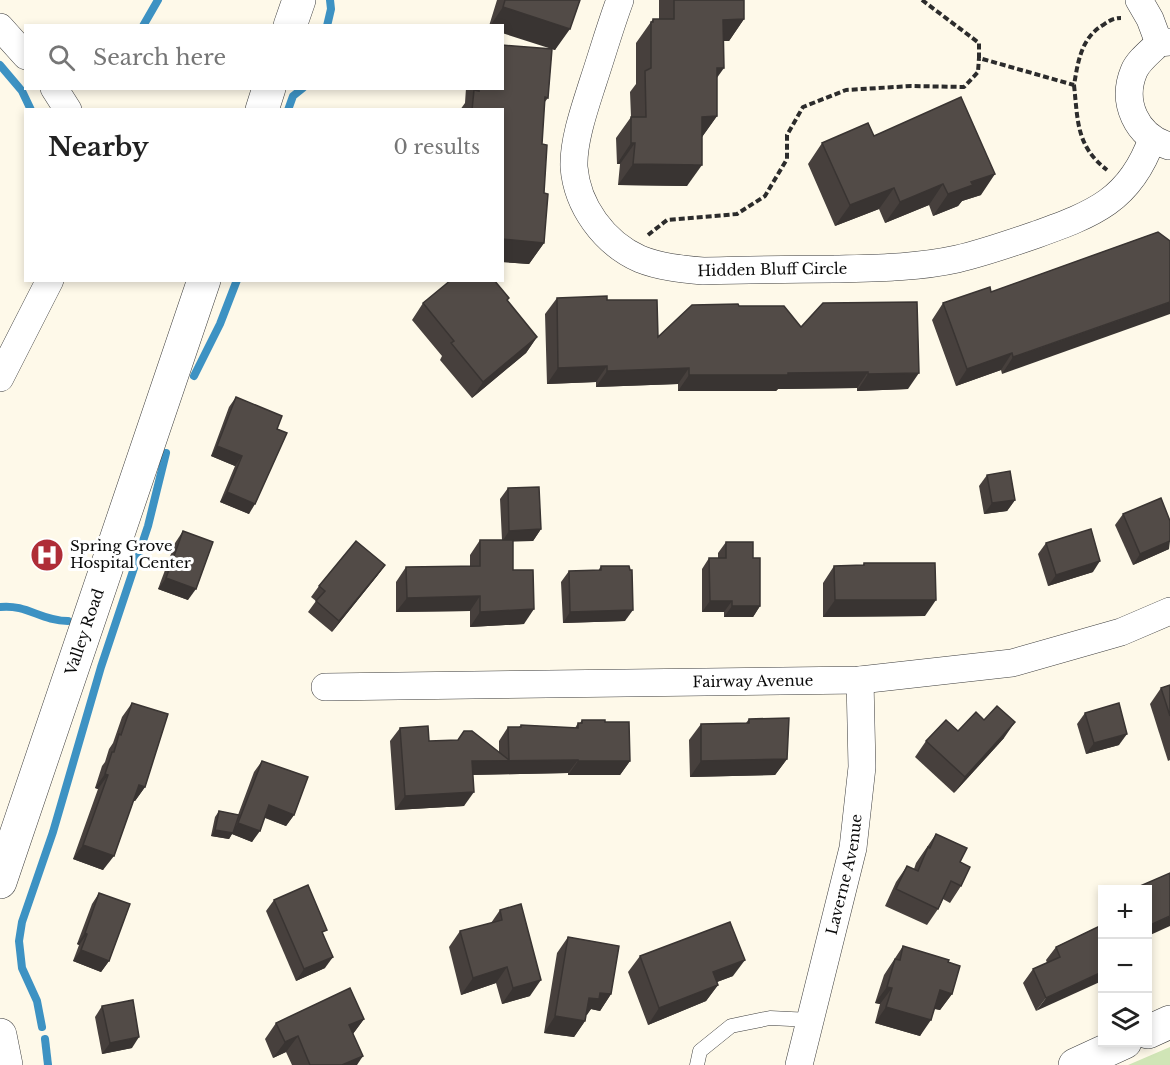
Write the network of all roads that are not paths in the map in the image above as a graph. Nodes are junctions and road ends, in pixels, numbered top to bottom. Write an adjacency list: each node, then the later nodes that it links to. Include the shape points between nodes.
1 (299, 0): 3 (street)
2 (620, 0): 11 (street, Hidden Bluff Circle, via 580,122 574,166 581,199 618,247 641,259 673,268 901,268 956,259 1006,245 1104,206 1127,186)
3 (291, 24)
4 (1154, 26): 11 (street, Hidden Bluff Circle, via 1129,89 1130,110 1139,126)
5 (0, 27): 6 (street)
6 (24, 54)
7 (55, 90): 9 (street)
8 (268, 90): 10 (street)
9 (67, 108)
10 (263, 108)
11 (1161, 143)
12 (49, 282): 14 (street)
13 (203, 282): 18 (street, Valley Road)
14 (0, 378)
15 (1170, 610): 16 (street, Fairway Avenue, via 1121,632 1012,663)
16 (860, 680): 17 (street, Fairway Avenue); 19 (street, Laverne Avenue, via 862,767 853,848)
17 (325, 687)
18 (0, 882)
19 (812, 1020): 25 (lane, via 770,1018 731,1026 700,1052); 26 (street, Laverne Avenue)
20 (1170, 1022): 21 (street)
21 (1152, 1030)
22 (0, 1035): 24 (street)
23 (1114, 1047): 27 (street)
24 (6, 1065)
25 (697, 1065)
26 (799, 1065)
27 (1075, 1065)

